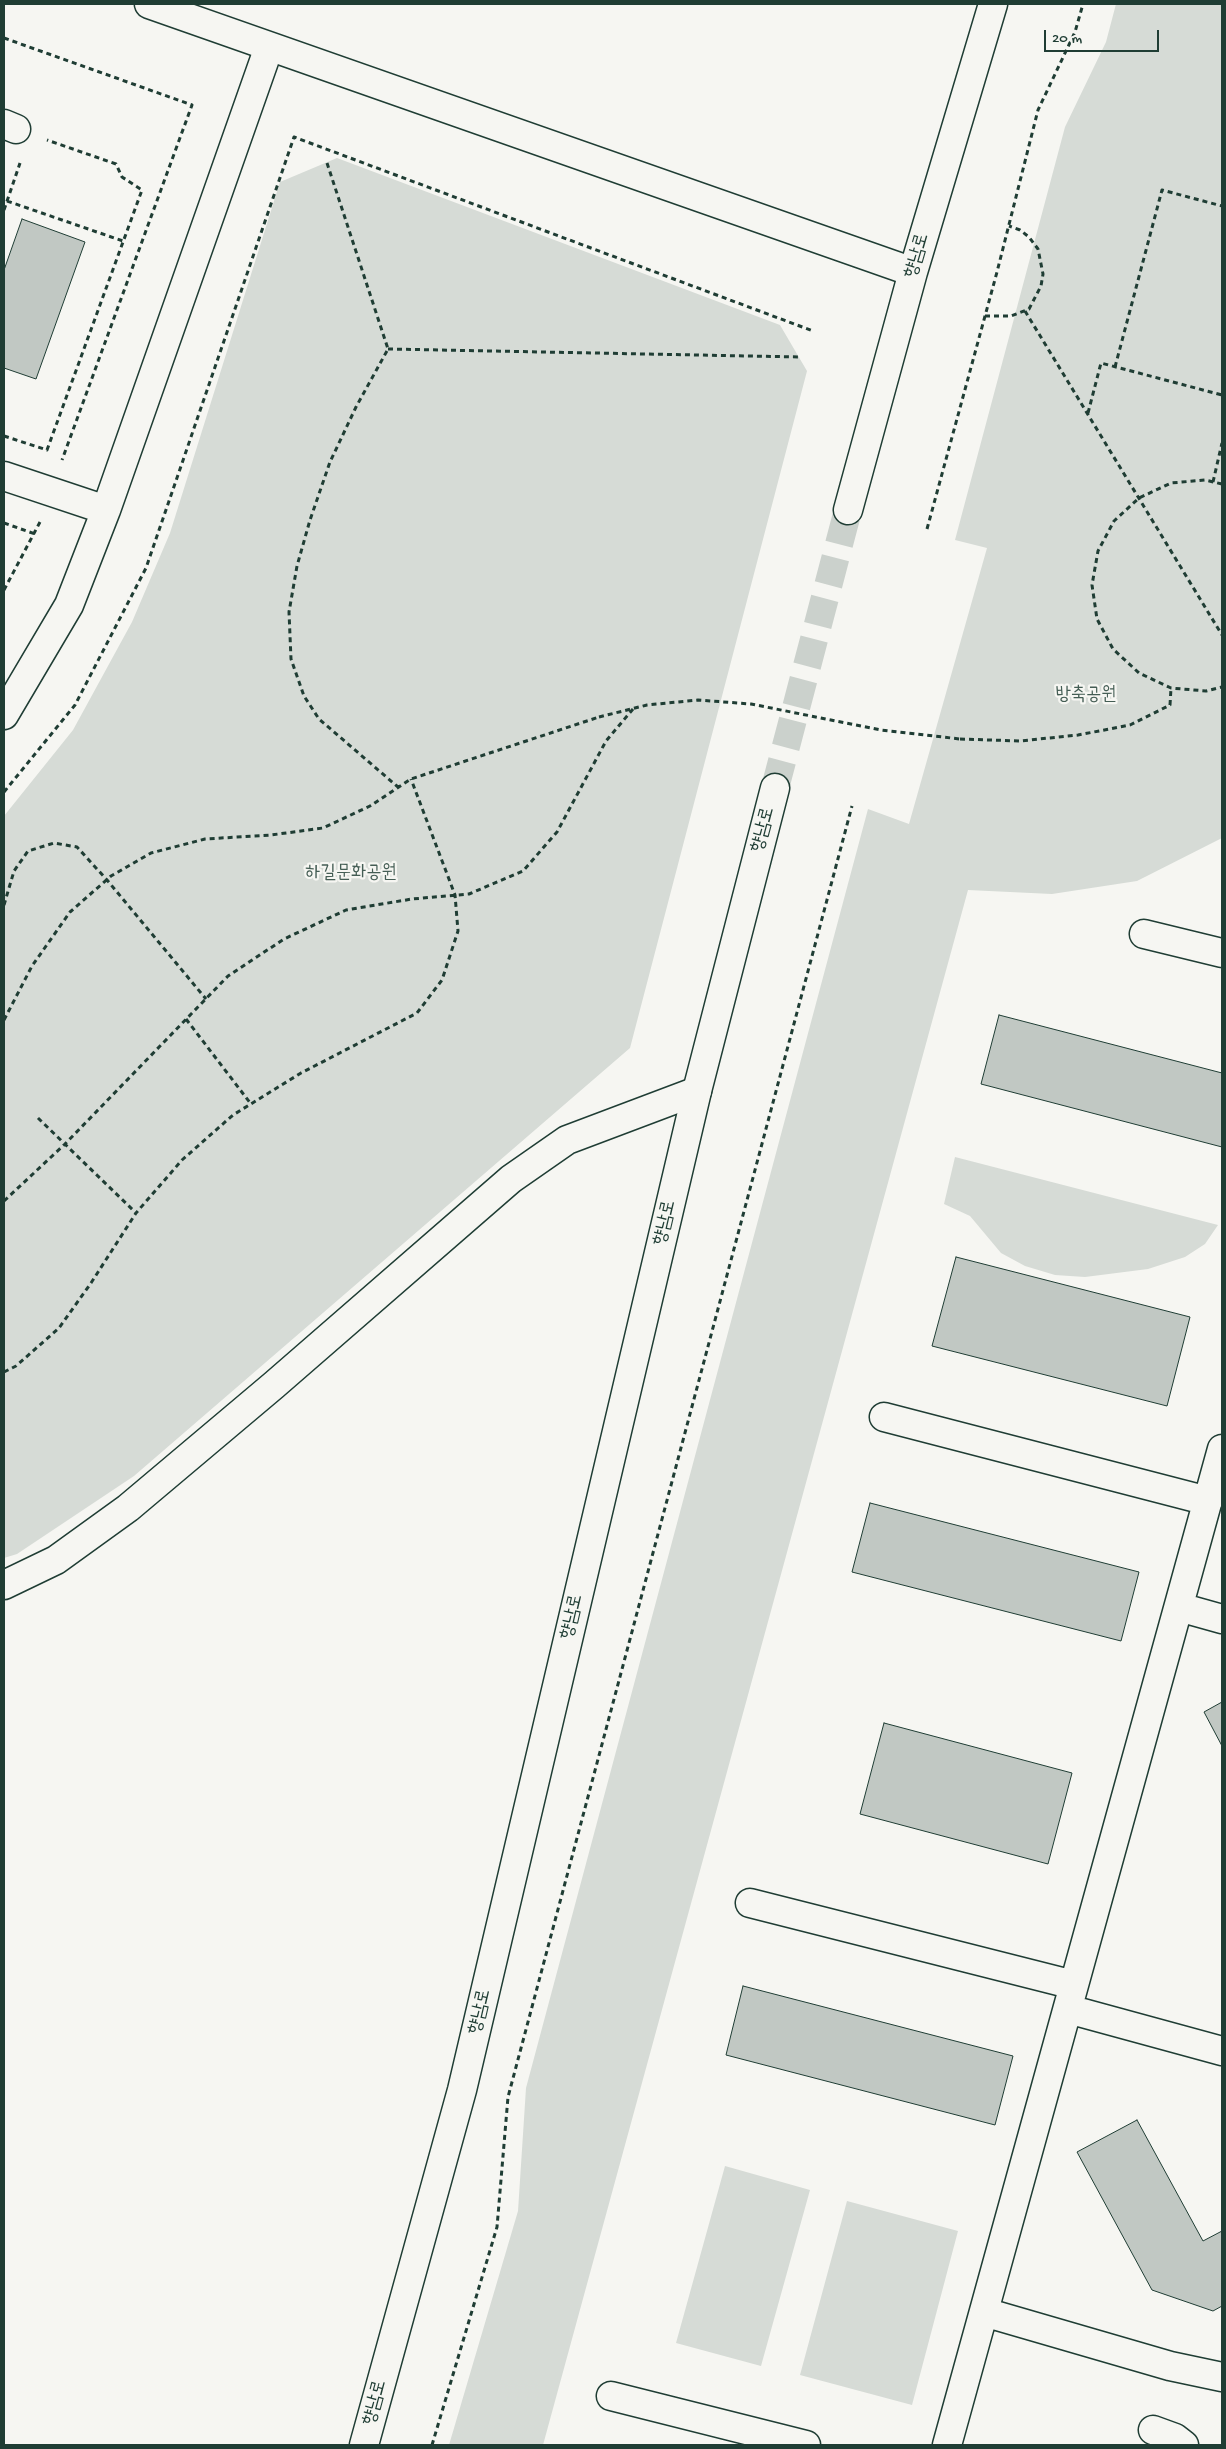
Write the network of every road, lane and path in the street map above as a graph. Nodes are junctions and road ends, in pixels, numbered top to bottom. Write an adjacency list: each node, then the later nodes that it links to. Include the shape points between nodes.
1 (149, 4): 5 (street)
2 (993, 4): 14 (street, 향남로)
3 (1083, 4): 12 (path, via 1075,32 1038,110)
4 (4, 38): 28 (path, via 192,104)
5 (269, 47): 14 (street); 30 (street)
6 (20, 130): 13 (path, via 116,164 122,177 142,190)
7 (22, 159): 9 (path)
8 (327, 163): 18 (path)
9 (7, 201): 11 (path); 13 (path)
10 (1222, 206): 20 (path, via 1162,190)
11 (4, 210)
12 (1009, 226): 15 (path, via 1029,237 1042,262 1041,286 1036,299); 16 (path)
13 (123, 241): 23 (path, via 47,450)
14 (913, 272): 31 (street, 향남로)
15 (1025, 310): 16 (path, via 1011,316); 22 (path)
16 (985, 316): 33 (path)
17 (813, 331): 44 (path, via 294,137 146,568 74,705)
18 (388, 349): 19 (path); 42 (path, via 330,462 297,566 289,612 291,660 304,696 319,720)
19 (800, 357)
20 (1115, 367): 21 (path); 22 (path, via 1101,363)
21 (1222, 395)
22 (1088, 414): 29 (path)
23 (4, 436)
24 (1222, 443): 26 (path)
25 (4, 476): 28 (street)
26 (1213, 482): 27 (path); 29 (path, via 1171,483)
27 (1222, 484)
28 (51, 491): 30 (street); 34 (path)
29 (1139, 498): 36 (path); 38 (path, via 1114,521 1098,551 1092,585 1097,619 1113,649 1139,673)
30 (106, 510): 40 (street, via 69,605)
31 (848, 510)
32 (4, 524): 34 (path)
33 (927, 529)
34 (35, 534): 35 (path)
35 (4, 590)
36 (1222, 635)
37 (1222, 686): 38 (path, via 1206,691)
38 (1171, 688): 39 (path, bridge, via 1170,705 1130,724 1078,735 1020,741 960,739 881,730 751,704 698,700)
39 (633, 709): 41 (path, bridge, via 599,717); 47 (path, via 606,741 557,832 522,871 469,894)
40 (4, 715)
41 (411, 779): 42 (path); 47 (path)
42 (398, 787): 46 (path, via 370,806 323,828 205,839 151,853)
43 (776, 788): 54 (street, 향남로)
44 (4, 792)
45 (852, 806): 75 (path, via 508,2097 497,2227)
46 (107, 880): 48 (path, via 77,847 54,842 28,852 14,871); 51 (path); 53 (path, via 70,912 32,966)
47 (455, 895): 51 (path, via 346,910 284,939 228,976); 55 (path, via 458,931 442,980 417,1013)
48 (4, 905)
49 (1144, 934): 50 (street)
50 (1222, 953)
51 (206, 999): 52 (path)
52 (186, 1019): 55 (path); 57 (path)
53 (4, 1020)
54 (697, 1091): 64 (street, via 567,1140 519,1174 128,1508 56,1560); 74 (street, 향남로, via 462,2090)
55 (251, 1104): 59 (path, via 233,1115 182,1160)
56 (38, 1118): 57 (path)
57 (65, 1144): 58 (path); 59 (path)
58 (4, 1201)
59 (136, 1212): 60 (path, via 59,1328 16,1366)
60 (4, 1372)
61 (884, 1417): 63 (street)
62 (1222, 1449): 63 (street)
63 (1208, 1502): 65 (street)
64 (4, 1585)
65 (1178, 1607): 66 (street); 68 (street)
66 (1222, 1619)
67 (750, 1903): 68 (street)
68 (1071, 1997): 69 (street); 70 (street)
69 (1222, 2051)
70 (984, 2312): 71 (street, via 1170,2366); 77 (street)
71 (1222, 2377)
72 (611, 2396): 76 (street)
73 (1154, 2430): 78 (street, via 1176,2438)
74 (364, 2445)
75 (432, 2445)
76 (806, 2445)
77 (947, 2445)
78 (1184, 2445)

